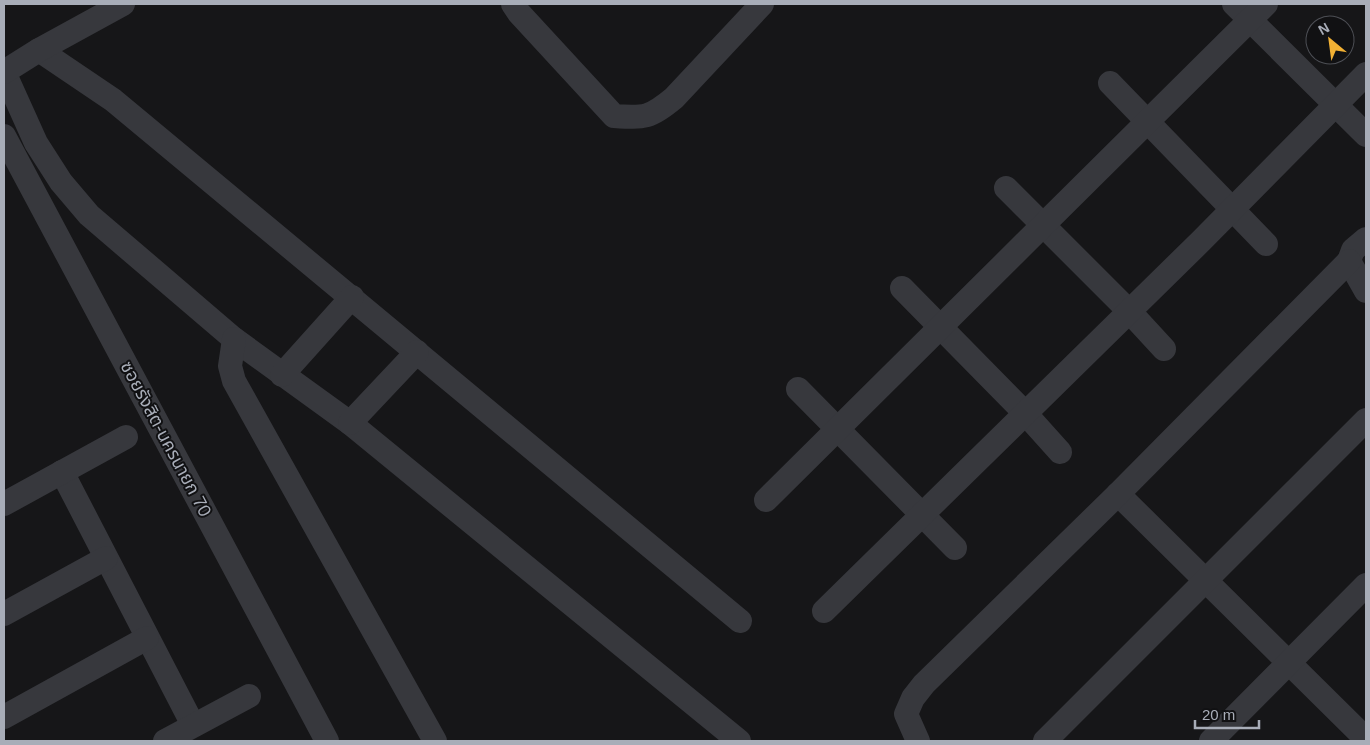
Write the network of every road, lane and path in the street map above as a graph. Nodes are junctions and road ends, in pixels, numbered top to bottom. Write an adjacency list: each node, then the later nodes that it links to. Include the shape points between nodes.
1 (122, 4): 5 (street)
2 (762, 4): 3 (street, via 674,98 659,111 640,118 614,116)
3 (520, 7)
4 (1250, 9): 9 (street); 10 (street)
5 (39, 50): 6 (street); 21 (street, via 113,100)
6 (4, 72): 24 (street, via 36,143 61,182 89,215)
7 (1366, 74): 9 (street)
8 (1110, 83): 10 (street)
9 (1335, 105): 11 (street); 14 (street)
10 (1147, 122): 14 (street); 15 (street)
11 (1366, 135)
12 (4, 136): 54 (street, ซอยรังสิต-นครนายก 70)
13 (1006, 188): 15 (street)
14 (1233, 209): 17 (street); 22 (street)
15 (1043, 224): 22 (street); 23 (street)
16 (1366, 239): 18 (street, via 1353,250)
17 (1266, 244)
18 (1349, 261): 20 (street); 36 (street)
19 (902, 288): 23 (street)
20 (1366, 291)
21 (352, 297): 26 (street); 27 (street)
22 (1129, 311): 25 (street); 29 (street)
23 (940, 327): 29 (street); 32 (street)
24 (234, 339): 27 (street); 55 (street, via 230,366 234,381)
25 (1164, 349)
26 (417, 352): 31 (street); 46 (street)
27 (282, 375): 31 (street)
28 (798, 388): 32 (street)
29 (1026, 413): 34 (street); 39 (street)
30 (1366, 420): 42 (street)
31 (350, 423): 56 (street)
32 (837, 429): 37 (street); 39 (street)
33 (126, 437): 35 (street)
34 (1060, 452)
35 (62, 472): 38 (street); 41 (street)
36 (1118, 494): 42 (street); 57 (street, via 924,684 906,714)
37 (766, 500)
38 (4, 504)
39 (922, 515): 40 (street); 44 (street)
40 (955, 548)
41 (106, 558): 45 (street); 47 (street)
42 (1206, 580): 48 (street); 58 (street)
43 (1366, 584): 48 (street)
44 (824, 611)
45 (4, 614)
46 (740, 621)
47 (148, 638): 50 (street); 51 (street)
48 (1289, 662): 52 (street); 59 (street)
49 (248, 696): 51 (street)
50 (4, 717)
51 (193, 725): 53 (street)
52 (1366, 739)
53 (165, 741)
54 (328, 741)
55 (435, 741)
56 (739, 741)
57 (918, 741)
58 (1045, 741)
59 (1211, 741)

